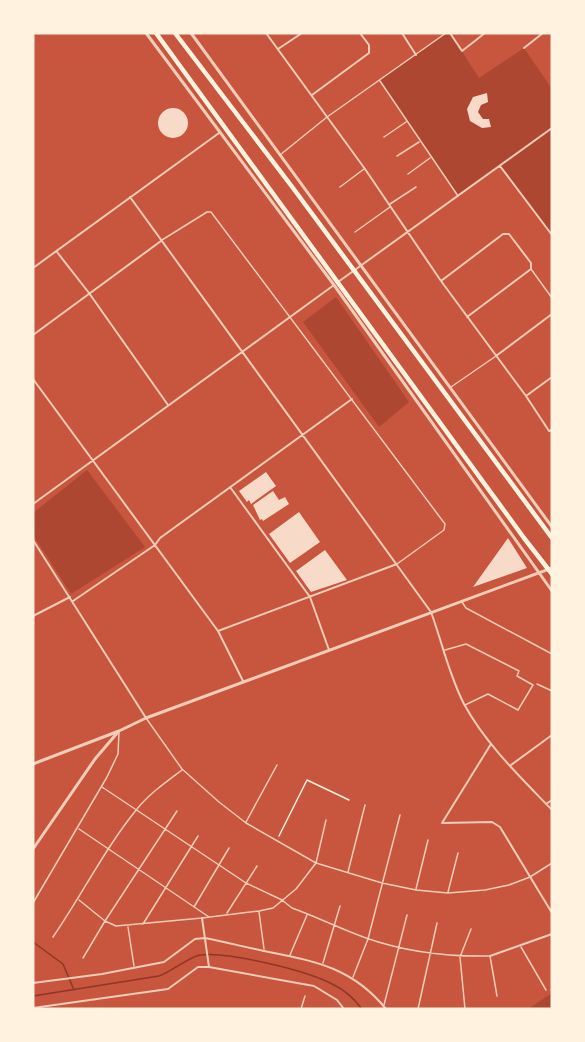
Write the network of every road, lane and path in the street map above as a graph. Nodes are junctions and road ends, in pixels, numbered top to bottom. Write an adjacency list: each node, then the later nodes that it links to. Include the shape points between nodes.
1 (146, 33): 20 (street)
2 (156, 33): 71 (highway)
3 (175, 33): 65 (highway)
4 (191, 33): 23 (street)
5 (266, 33): 13 (street)
6 (302, 33): 13 (street)
7 (360, 33): 16 (street, via 369,45 369,53)
8 (402, 33): 14 (street)
9 (448, 33): 10 (street, via 462,51); 14 (lane)
10 (485, 33)
11 (543, 33): 12 (street)
12 (524, 48)
13 (278, 49): 16 (street)
14 (416, 55): 15 (lane)
15 (379, 81): 17 (lane); 18 (lane)
16 (312, 95): 17 (street)
17 (327, 117): 23 (lane); 27 (street)
18 (406, 121): 21 (lane); 22 (lane)
19 (552, 128): 26 (street)
20 (219, 133): 32 (street); 43 (street)
21 (384, 137)
22 (420, 141): 24 (lane); 25 (lane)
23 (280, 154): 39 (street)
24 (397, 156)
25 (431, 157): 28 (lane); 31 (lane)
26 (499, 166): 31 (street); 36 (street)
27 (365, 169): 29 (lane); 33 (street)
28 (408, 174)
29 (340, 187)
30 (416, 187): 33 (lane)
31 (458, 196): 34 (street)
32 (130, 197): 37 (street); 38 (street)
33 (390, 206): 34 (street); 35 (lane)
34 (408, 231): 39 (street); 42 (street)
35 (355, 232)
36 (552, 235)
37 (161, 241): 44 (street); 47 (lane, via 212,212); 50 (street)
38 (56, 251): 40 (street); 44 (street)
39 (360, 266): 43 (street); 54 (street)
40 (33, 268)
41 (531, 268): 42 (street, via 509,234 503,234); 45 (lane); 48 (street)
42 (441, 281): 48 (street)
43 (334, 285): 47 (street); 70 (street)
44 (89, 293): 49 (street); 57 (street)
45 (552, 298)
46 (552, 314): 51 (street)
47 (291, 317): 50 (street); 56 (lane)
48 (467, 317): 51 (street)
49 (33, 335)
50 (242, 352): 57 (street); 59 (street)
51 (496, 356): 54 (lane); 55 (street)
52 (552, 376): 55 (street)
53 (33, 379): 61 (street)
54 (451, 387): 64 (street)
55 (526, 396): 58 (street)
56 (352, 399): 59 (street); 68 (lane, via 445,524 444,530)
57 (168, 405): 61 (street)
58 (550, 431): 60 (street)
59 (302, 435): 62 (street); 68 (street)
60 (552, 436)
61 (93, 461): 63 (street); 67 (street)
62 (230, 487): 67 (street); 74 (street)
63 (33, 504)
64 (552, 527)
65 (552, 538)
66 (33, 540): 73 (street)
67 (155, 545): 75 (street); 79 (street)
68 (397, 564): 74 (street); 77 (street)
69 (552, 568): 70 (street)
70 (538, 572): 72 (street); 76 (street)
71 (552, 574)
72 (552, 591)
73 (70, 597): 75 (street); 78 (street)
74 (310, 597): 79 (street); 80 (street)
75 (73, 601): 87 (street)
76 (462, 602): 77 (street); 82 (lane, via 466,608)
77 (431, 612): 80 (street); 81 (street)
78 (33, 616)
79 (218, 631): 83 (street)
80 (329, 650): 83 (street)
81 (445, 651): 86 (street); 86 (lane, via 466,644 519,671 517,676 533,685 518,710 488,694)
82 (552, 654)
83 (244, 682): 87 (street)
84 (537, 684): 85 (lane)
85 (552, 691)
86 (465, 705): 90 (street)
87 (146, 718): 88 (street); 94 (lane)
88 (119, 731): 91 (street); 95 (lane, via 118,754); 113 (street, via 94,759)
89 (552, 735): 93 (street)
90 (490, 744): 93 (street); 122 (street, via 442,823 492,822 500,827)
91 (33, 764)
92 (278, 765): 105 (lane)
93 (511, 765): 98 (street)
94 (183, 769): 100 (lane); 105 (lane)
95 (102, 787): 100 (lane); 107 (lane)
96 (349, 800): 110 (path, via 307,780)
97 (552, 800): 98 (street)
98 (546, 804): 101 (street)
99 (365, 805): 121 (lane)
100 (136, 810): 106 (lane); 114 (lane)
101 (552, 810)
102 (177, 811): 106 (lane)
103 (400, 815): 123 (lane)
104 (327, 820): 116 (lane)
105 (246, 823): 110 (lane)
106 (166, 828): 111 (lane); 120 (lane)
107 (78, 829): 114 (lane); 130 (lane)
108 (198, 836): 111 (lane)
109 (428, 840): 126 (lane)
110 (276, 841): 116 (lane)
111 (193, 846): 118 (lane); 125 (lane)
112 (229, 848): 118 (lane)
113 (33, 849)
114 (109, 849): 120 (lane); 128 (lane)
115 (458, 853): 127 (lane)
116 (316, 863): 121 (lane); 129 (lane, via 296,890)
117 (552, 863): 122 (lane)
118 (219, 864): 124 (lane); 132 (lane)
119 (257, 866): 124 (lane)
120 (139, 870): 125 (lane); 140 (lane)
121 (347, 873): 123 (lane)
122 (530, 877): 127 (lane, via 485,890); 135 (street)
123 (382, 882): 126 (lane); 149 (lane)
124 (246, 883): 129 (lane); 136 (lane)
125 (166, 888): 132 (lane); 142 (lane)
126 (416, 890): 127 (lane)
127 (448, 893)
128 (79, 900): 140 (lane); 147 (lane)
129 (282, 900): 133 (lane, via 273,908); 134 (lane)
130 (33, 903)
131 (340, 906): 144 (lane)
132 (194, 907): 138 (lane)
133 (259, 911): 136 (lane); 152 (lane)
134 (307, 914): 144 (lane); 154 (lane)
135 (552, 914)
136 (225, 915): 138 (lane)
137 (406, 915): 151 (lane)
138 (209, 917): 139 (lane)
139 (202, 918): 142 (lane); 148 (street)
140 (105, 921): 143 (lane); 157 (lane)
141 (436, 923): 153 (lane)
142 (142, 924): 143 (lane)
143 (128, 926): 160 (lane)
144 (334, 926): 149 (lane); 158 (lane)
145 (471, 929): 156 (lane)
146 (552, 934): 150 (street)
147 (53, 937)
148 (206, 938): 152 (street); 159 (street); 160 (street, via 195,939 164,962)
149 (368, 939): 151 (lane); 161 (lane)
150 (521, 946): 155 (street); 163 (lane)
151 (398, 947): 153 (lane); 167 (lane)
152 (264, 951): 154 (street)
153 (430, 954): 156 (lane); 170 (lane)
154 (290, 956): 158 (street)
155 (490, 956): 156 (lane); 165 (lane)
156 (460, 957): 171 (lane)
157 (83, 958)
158 (323, 963): 161 (street)
159 (209, 966): 166 (street, via 198,967 168,989); 169 (street, via 314,986)
160 (134, 967): 162 (street)
161 (352, 978): 167 (street)
162 (33, 983)
163 (546, 990)
164 (305, 996): 168 (lane)
165 (497, 996)
166 (33, 1008)
167 (385, 1008)
168 (301, 1009)
169 (344, 1009)
170 (418, 1009)
171 (465, 1009)

